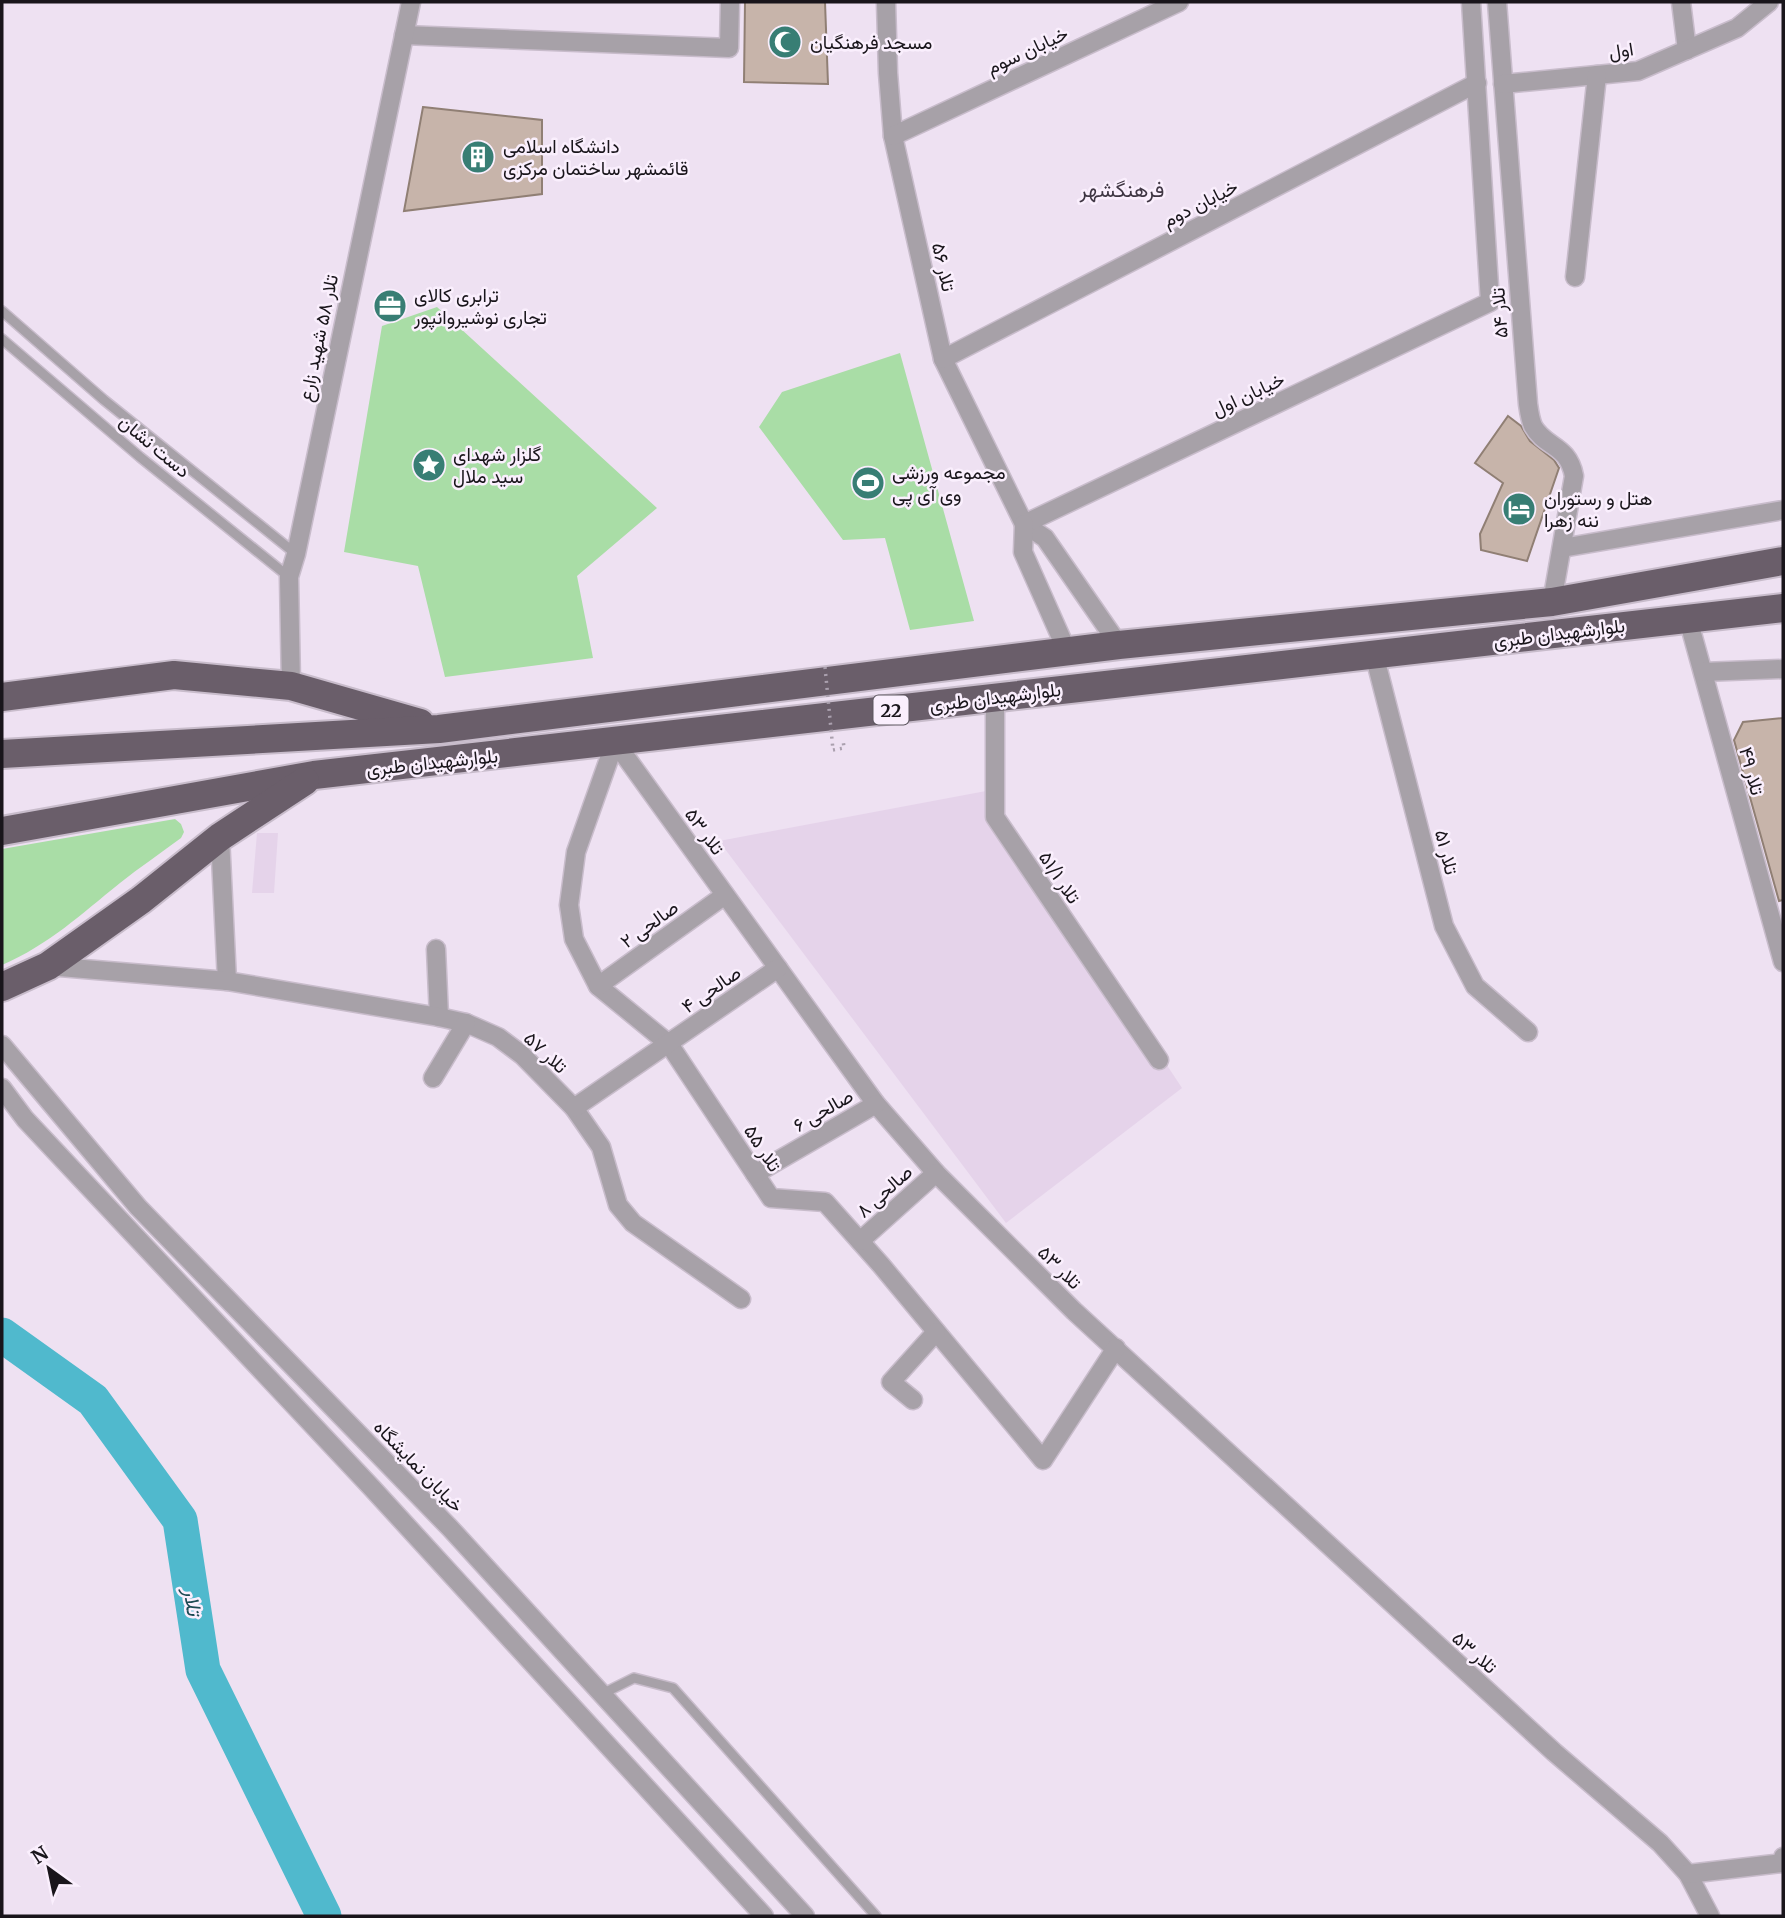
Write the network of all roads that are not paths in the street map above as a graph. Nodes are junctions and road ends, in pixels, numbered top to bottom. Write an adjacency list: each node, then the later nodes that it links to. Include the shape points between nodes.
1 (411, 2): 9 (street, تلار ۵۸ شهید زارع)
2 (730, 2): 9 (street, via 729,48)
3 (886, 2): 14 (street, تلار ۵۶)
4 (1179, 2): 14 (street, خیابان سوم)
5 (1471, 2): 12 (street)
6 (1497, 2): 13 (street, تلار ۵۴)
7 (1681, 2): 10 (street)
8 (1769, 2): 10 (street, اول, via 1737,28)
9 (404, 35): 22 (street, تلار ۵۸ شهید زارع)
10 (1687, 50): 11 (street, اول, via 1638,71)
11 (1597, 75): 13 (street, اول); 15 (street)
12 (1477, 83): 18 (street, خیابان دوم); 20 (street, خیابان اول, via 1490,302)
13 (1503, 84): 21 (street, تلار ۵۴, via 1528,404 1533,425 1568,456 1574,476)
14 (893, 136): 18 (street, تلار ۵۶)
15 (1575, 277)
16 (2, 311): 22 (lane, via 104,400)
17 (2, 339): 24 (lane, دست نشان)
18 (943, 359): 20 (street, تلار ۵۶)
19 (1783, 510): 21 (street)
20 (1024, 524): 28 (street, via 1045,538); 29 (street, via 1023,552)
21 (1562, 548): 25 (street, تلار ۵۴)
22 (296, 554): 24 (street, تلار ۵۸ شهید زارع)
23 (1783, 561): 25 (highway, بلوارشهیدان طبری / 22)
24 (289, 577): 33 (street, تلار ۵۸ شهید زارع)
25 (1552, 602): 28 (highway, بلوارشهیدان طبری / 22)
26 (1775, 610): 27 (highway, بلوارشهیدان طبری / 22)
27 (1688, 619): 30 (highway, بلوارشهیدان طبری / 22); 32 (street, تلار ۴۹)
28 (1119, 645): 29 (highway, بلوارشهیدان طبری / 22)
29 (1067, 651): 36 (highway, بلوارشهیدان طبری / 22)
30 (1374, 654): 35 (highway, بلوارشهیدان طبری / 22); 52 (street, تلار ۵۱, via 1444,926 1475,986)
31 (1783, 669): 32 (street)
32 (1703, 672): 44 (street, تلار ۴۹)
33 (291, 686): 34 (highway, via 174,675); 36 (highway)
34 (2, 697)
35 (995, 697): 37 (highway, بلوارشهیدان طبری / 22); 55 (street, تلار ۵۱/۱, via 995,817)
36 (439, 729): 38 (highway, بلوارشهیدان طبری / 22)
37 (615, 742): 39 (highway, بلوارشهیدان طبری / 22); 42 (street, تلار ۵۳); 48 (street, تلار ۵۵, via 576,852 569,905 574,939)
38 (2, 754)
39 (314, 775): 40 (highway, بلوارشهیدان طبری / 22); 41 (highway)
40 (2, 831)
41 (220, 837): 45 (highway); 47 (street)
42 (725, 895): 46 (street, تلار ۵۳); 48 (street, صالحی ۲)
43 (436, 949): 50 (street)
44 (1783, 962)
45 (48, 966): 47 (street, تلار ۵۷); 49 (highway)
46 (778, 968): 53 (street, صالحی ۴); 58 (street, تلار ۵۳)
47 (227, 981): 50 (street, تلار ۵۷)
48 (598, 986): 53 (street, تلار ۵۵)
49 (2, 987)
50 (439, 1017): 51 (street, تلار ۵۷)
51 (466, 1023): 56 (street); 59 (street, تلار ۵۷, via 498,1037 522,1055)
52 (1528, 1032)
53 (668, 1044): 59 (street, صالحی ۴); 61 (street, تلار ۵۵)
54 (2, 1045): 67 (street, خیابان نمایشگاه, via 138,1207 440,1518)
55 (1158, 1060)
56 (433, 1078)
57 (2, 1088): 70 (street, via 25,1119)
58 (876, 1104): 60 (street, تلار ۵۳); 61 (street, صالحی ۶)
59 (574, 1108): 63 (street, تلار ۵۷, via 600,1147 618,1205 633,1223)
60 (936, 1172): 62 (street, صالحی ۸); 65 (street, تلار ۵۳)
61 (755, 1174): 62 (street, تلار ۵۵, via 771,1198 825,1202)
62 (860, 1241): 64 (street, تلار ۵۵)
63 (741, 1299)
64 (936, 1332): 65 (street, تلار ۵۵, via 1043,1460); 66 (street, via 891,1382)
65 (1116, 1349): 69 (street, تلار ۵۳, via 1554,1752 1660,1843)
66 (913, 1399)
67 (602, 1694): 71 (street, خیابان نمایشگاه); 72 (lane, via 634,1678 673,1688)
68 (1783, 1857): 69 (street, via 1782,1863)
69 (1688, 1874): 73 (street, تلار ۵۳)
70 (764, 1916)
71 (805, 1916)
72 (876, 1916)
73 (1710, 1916)

